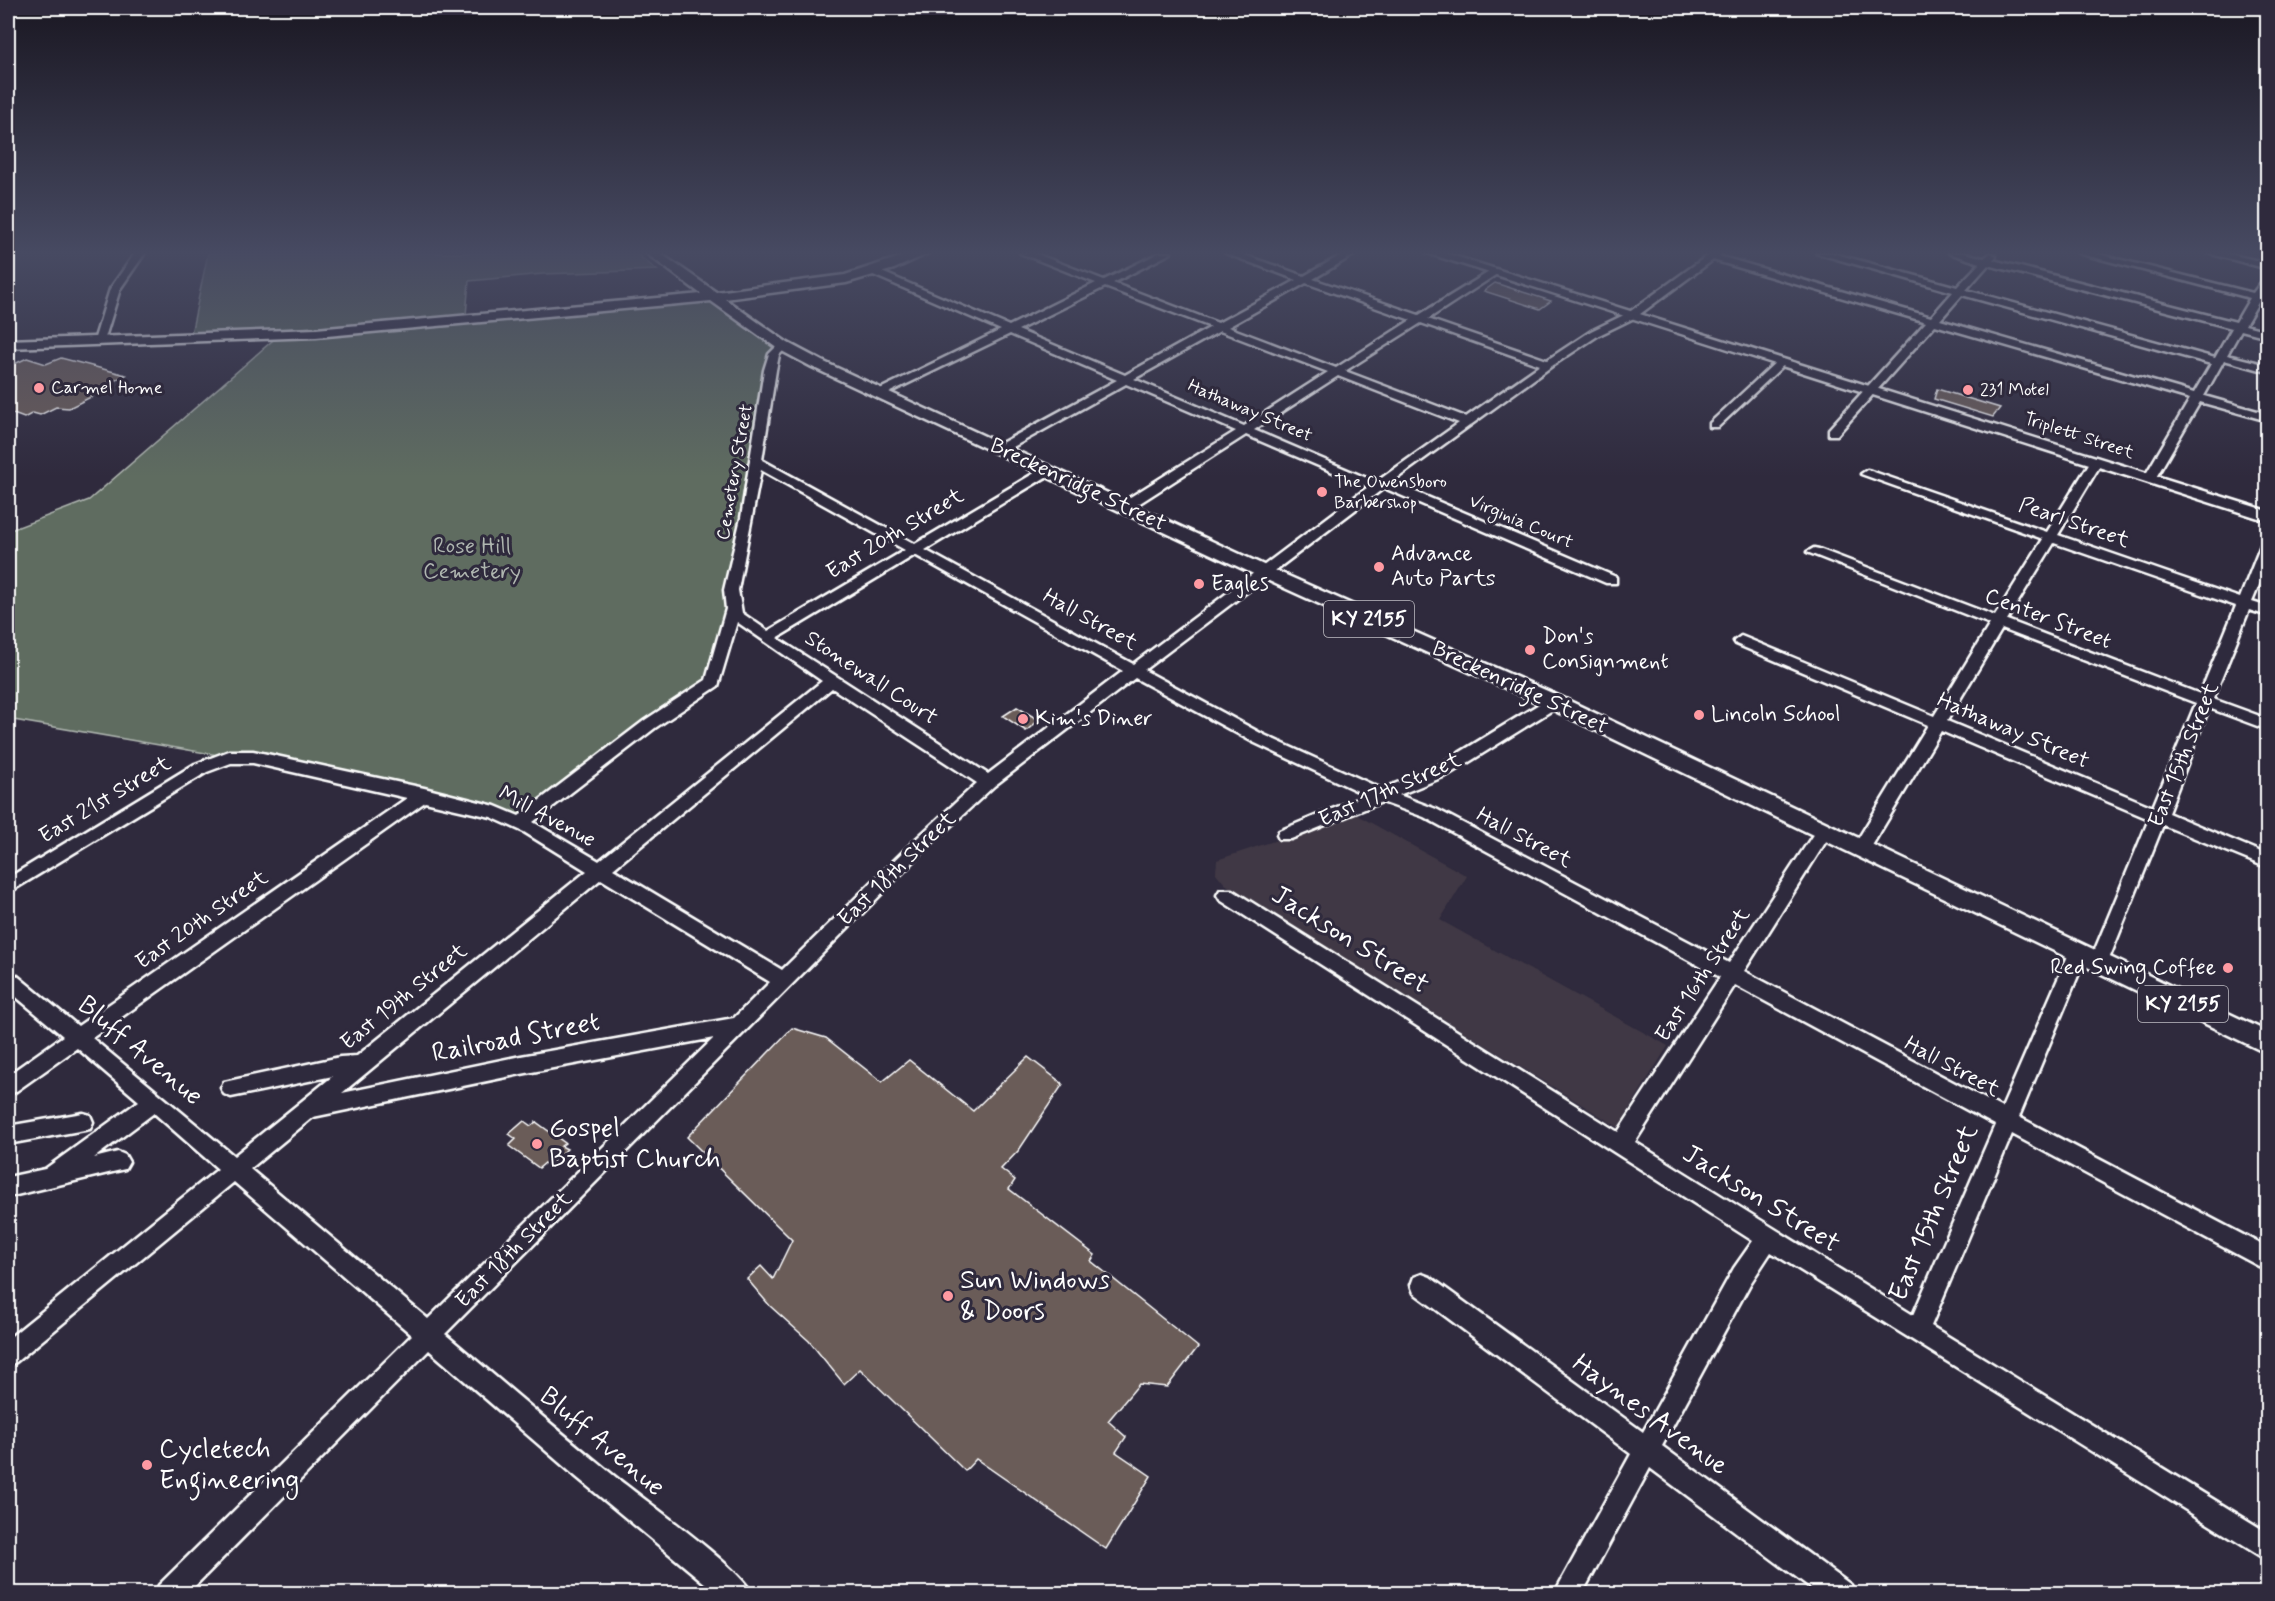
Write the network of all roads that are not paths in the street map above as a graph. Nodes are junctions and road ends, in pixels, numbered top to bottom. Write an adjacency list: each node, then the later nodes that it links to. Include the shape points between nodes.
1 (103, 328): 19 (street)
2 (374, 328): 19 (main road)
3 (756, 328): 21 (main road, Breckenridge Street / KY 2155)
4 (1005, 328): 17 (street, Hathaway Street)
5 (1015, 328): 17 (street)
6 (1218, 328): 27 (street)
7 (1221, 328): 26 (street)
8 (1407, 328): 26 (street)
9 (1446, 328): 24 (street)
10 (1606, 328): 24 (street, East 18th Street)
11 (1673, 328): 23 (main road, Triplett Street)
12 (1928, 328): 28 (street)
13 (1957, 328): 30 (street)
14 (2100, 328): 22 (street)
15 (2235, 328): 22 (street)
16 (2243, 328): 18 (street)
17 (1010, 330): 27 (street, Hathaway Street); 29 (street)
18 (2268, 334)
19 (99, 341): 20 (main road)
20 (8, 344)
21 (783, 346): 29 (main road, Breckenridge Street / KY 2155); 37 (street, Cemetery Street, via 774,354)
22 (2218, 359): 25 (street); 30 (street)
23 (1782, 362): 28 (main road, Triplett Street); 33 (street)
24 (1548, 364): 32 (street, East 18th Street)
25 (2268, 369)
26 (1338, 372): 32 (street); 34 (street)
27 (1125, 379): 34 (street, Hathaway Street); 36 (street)
28 (1872, 391): 35 (street); 38 (main road, Triplett Street)
29 (880, 393): 36 (main road, Breckenridge Street / KY 2155)
30 (2196, 398): 31 (street); 41 (street)
31 (2268, 418)
32 (1468, 422): 42 (street, East 18th Street)
33 (1714, 425)
34 (1247, 430): 42 (street, Hathaway Street); 43 (street)
35 (1833, 432)
36 (1000, 449): 39 (main road, Breckenridge Street / KY 2155)
37 (756, 462): 47 (street, Hall Street); 52 (street, Cemetery Street, via 731,590)
38 (2096, 462): 41 (main road, Triplett Street); 45 (street)
39 (1047, 471): 43 (main road, Breckenridge Street / KY 2155); 47 (street, East 20th Street)
40 (1867, 474): 45 (street, Pearl Street)
41 (2149, 479): 44 (main road, Triplett Street)
42 (1381, 485): 49 (street, East 18th Street); 50 (street, Virginia Court)
43 (1124, 507): 49 (main road, Breckenridge Street / KY 2155)
44 (2268, 516)
45 (2049, 537): 51 (street, Pearl Street); 54 (street)
46 (2268, 545): 51 (street, East 15th Street)
47 (914, 550): 55 (street, East 20th Street); 57 (street, Hall Street)
48 (1814, 552): 54 (street, Center Street)
49 (1264, 572): 57 (street, East 18th Street); 60 (main road, Breckenridge Street / KY 2155)
50 (1611, 580)
51 (2245, 604): 53 (street, Pearl Street); 59 (street, East 15th Street)
52 (733, 609): 55 (street, Stonewall Court); 68 (street, Cemetery Street, via 713,683 650,724)
53 (2268, 612)
54 (1998, 622): 59 (street, Center Street); 61 (street)
55 (767, 638): 58 (street, Stonewall Court)
56 (1741, 640): 61 (street, Hathaway Street)
57 (1133, 670): 64 (street, East 18th Street); 66 (street, Hall Street, via 1317,769)
58 (832, 680): 64 (street, Stonewall Court); 73 (street, East 19th Street)
59 (2205, 701): 62 (street, Center Street); 67 (street, East 15th Street)
60 (1554, 702): 66 (street, East 17th Street, via 1442,771); 69 (main road, Breckenridge Street / KY 2155)
61 (1936, 723): 67 (street, Hathaway Street); 71 (street)
62 (2268, 725)
63 (229, 757): 65 (street, Mill Avenue, via 253,757); 74 (street, East 21st Street, via 201,768)
64 (988, 782): 79 (street, East 18th Street)
65 (424, 794): 68 (street, Mill Avenue, via 476,806); 81 (street, East 20th Street)
66 (1382, 797): 70 (street, East 17th Street); 77 (street, Hall Street, via 1430,813)
67 (2159, 817): 72 (street, Hathaway Street); 76 (street, East 15th Street)
68 (520, 824): 73 (street, Mill Avenue)
69 (1824, 831): 71 (main road, Breckenridge Street / KY 2155); 77 (street, East 16th Street)
70 (1285, 835)
71 (1861, 849): 76 (main road, Breckenridge Street / KY 2155)
72 (2268, 862)
73 (598, 870): 79 (street, Mill Avenue); 83 (street, East 19th Street)
74 (8, 886)
75 (1226, 895): 91 (street, Jackson Street)
76 (2088, 959): 82 (main road, Breckenridge Street / KY 2155); 88 (street, East 15th Street)
77 (1732, 974): 88 (street, Hall Street); 91 (street, East 16th Street)
78 (8, 979): 81 (street, Bluff Avenue)
79 (783, 980): 80 (street, East 18th Street)
80 (739, 1025): 87 (street, Railroad Street); 100 (street, East 18th Street)
81 (77, 1037): 84 (street, East 20th Street); 86 (street, Bluff Avenue)
82 (2268, 1044)
83 (358, 1065): 85 (street); 87 (street, East 19th Street)
84 (8, 1086)
85 (231, 1088)
86 (152, 1102): 93 (street, Bluff Avenue); 94 (street)
87 (305, 1110): 93 (street, East 19th Street)
88 (2006, 1121): 97 (street, Hall Street); 99 (street, East 15th Street)
89 (83, 1122): 90 (street)
90 (8, 1135)
91 (1622, 1144): 96 (street, Jackson Street)
92 (118, 1162): 94 (street)
93 (235, 1168): 100 (street, Bluff Avenue); 101 (street, East 19th Street)
94 (51, 1177): 95 (street)
95 (8, 1187)
96 (1768, 1238): 99 (street, Jackson Street); 102 (street, via 1742,1276)
97 (2268, 1260)
98 (1422, 1285): 102 (street, Haynes Avenue)
99 (1918, 1329): 103 (street, Jackson Street)
100 (429, 1334): 104 (street, Bluff Avenue); 105 (street, East 18th Street)
101 (8, 1354)
102 (1646, 1448): 106 (street); 107 (street, Haynes Avenue)
103 (2268, 1548)
104 (734, 1592)
105 (168, 1593)
106 (1567, 1593)
107 (1842, 1593)

